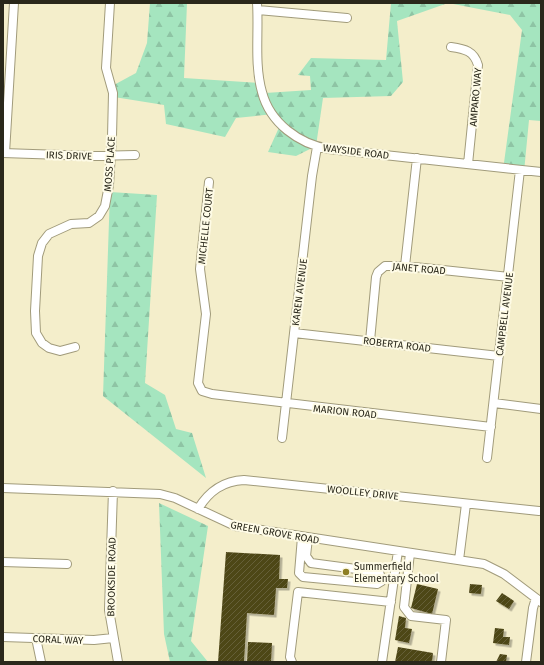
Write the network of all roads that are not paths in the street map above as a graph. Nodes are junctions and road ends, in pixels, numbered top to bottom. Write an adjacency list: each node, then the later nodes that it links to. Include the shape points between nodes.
1 (14, 3): 7 (street)
2 (110, 3): 8 (street, MOSS PLACE, via 106,68 113,92)
3 (258, 6): 4 (street); 6 (street, WAYSIDE ROAD, via 259,78 264,98 273,114 289,132)
4 (347, 18)
5 (451, 47): 11 (street, AMPARO WAY, via 469,51 478,66)
6 (317, 147): 10 (street, WAYSIDE ROAD); 17 (street, KAREN AVENUE)
7 (4, 153): 8 (street, IRIS DRIVE)
8 (111, 155): 9 (street, IRIS DRIVE); 19 (street, MOSS PLACE, via 105,206 99,216 89,223 71,224 49,234 42,243 38,256 36,332 42,343 49,348 60,351)
9 (135, 155)
10 (417, 158): 11 (street, WAYSIDE ROAD); 15 (street)
11 (468, 164): 12 (street, WAYSIDE ROAD)
12 (520, 170): 13 (street, WAYSIDE ROAD); 16 (street, CAMPBELL AVENUE)
13 (541, 172)
14 (209, 182): 21 (street, MICHELLE COURT, via 200,269 206,314)
15 (405, 266): 16 (street, JANET ROAD); 18 (street, JANET ROAD, via 389,265 378,272)
16 (509, 277): 20 (street, CAMPBELL AVENUE)
17 (294, 333): 18 (street, ROBERTA ROAD); 23 (street, KAREN AVENUE)
18 (370, 342): 20 (street, ROBERTA ROAD)
19 (75, 347)
20 (499, 356): 22 (street, CAMPBELL AVENUE)
21 (200, 389): 23 (street, MARION ROAD, via 206,393)
22 (494, 403): 24 (street); 25 (street, CAMPBELL AVENUE)
23 (286, 404): 25 (street, MARION ROAD); 26 (street, KAREN AVENUE)
24 (541, 409)
25 (491, 427): 27 (street, CAMPBELL AVENUE)
26 (282, 438)
27 (487, 458)
28 (3, 488): 29 (street, GREEN GROVE ROAD)
29 (113, 491): 31 (street, GREEN GROVE ROAD, via 160,494); 43 (street, BROOKSIDE ROAD, via 109,610)
30 (466, 504): 31 (street, WOOLLEY DRIVE, via 244,480 227,483 215,489 208,494); 32 (street, WOOLLEY DRIVE); 36 (street)
31 (198, 509): 33 (street, GREEN GROVE ROAD, via 235,526)
32 (539, 511)
33 (305, 538): 33 (street, via 299,573 303,577 377,584 382,581 379,572 311,563 306,556); 34 (street, GREEN GROVE ROAD)
34 (398, 551): 35 (street, GREEN GROVE ROAD); 40 (street)
35 (410, 553): 36 (street, GREEN GROVE ROAD); 48 (street, via 404,607 411,616 446,620)
36 (459, 560): 39 (street, GREEN GROVE ROAD, via 492,567)
37 (3, 562): 38 (street)
38 (67, 564)
39 (539, 600): 49 (street, via 533,608)
40 (391, 602): 46 (street, via 298,592 290,657); 47 (street)
41 (3, 637): 42 (street, CORAL WAY)
42 (36, 638): 43 (street, CORAL WAY); 44 (street)
43 (113, 638): 45 (street, BROOKSIDE ROAD)
44 (41, 662)
45 (118, 662)
46 (292, 662)
47 (382, 662)
48 (441, 662)
49 (526, 662)

